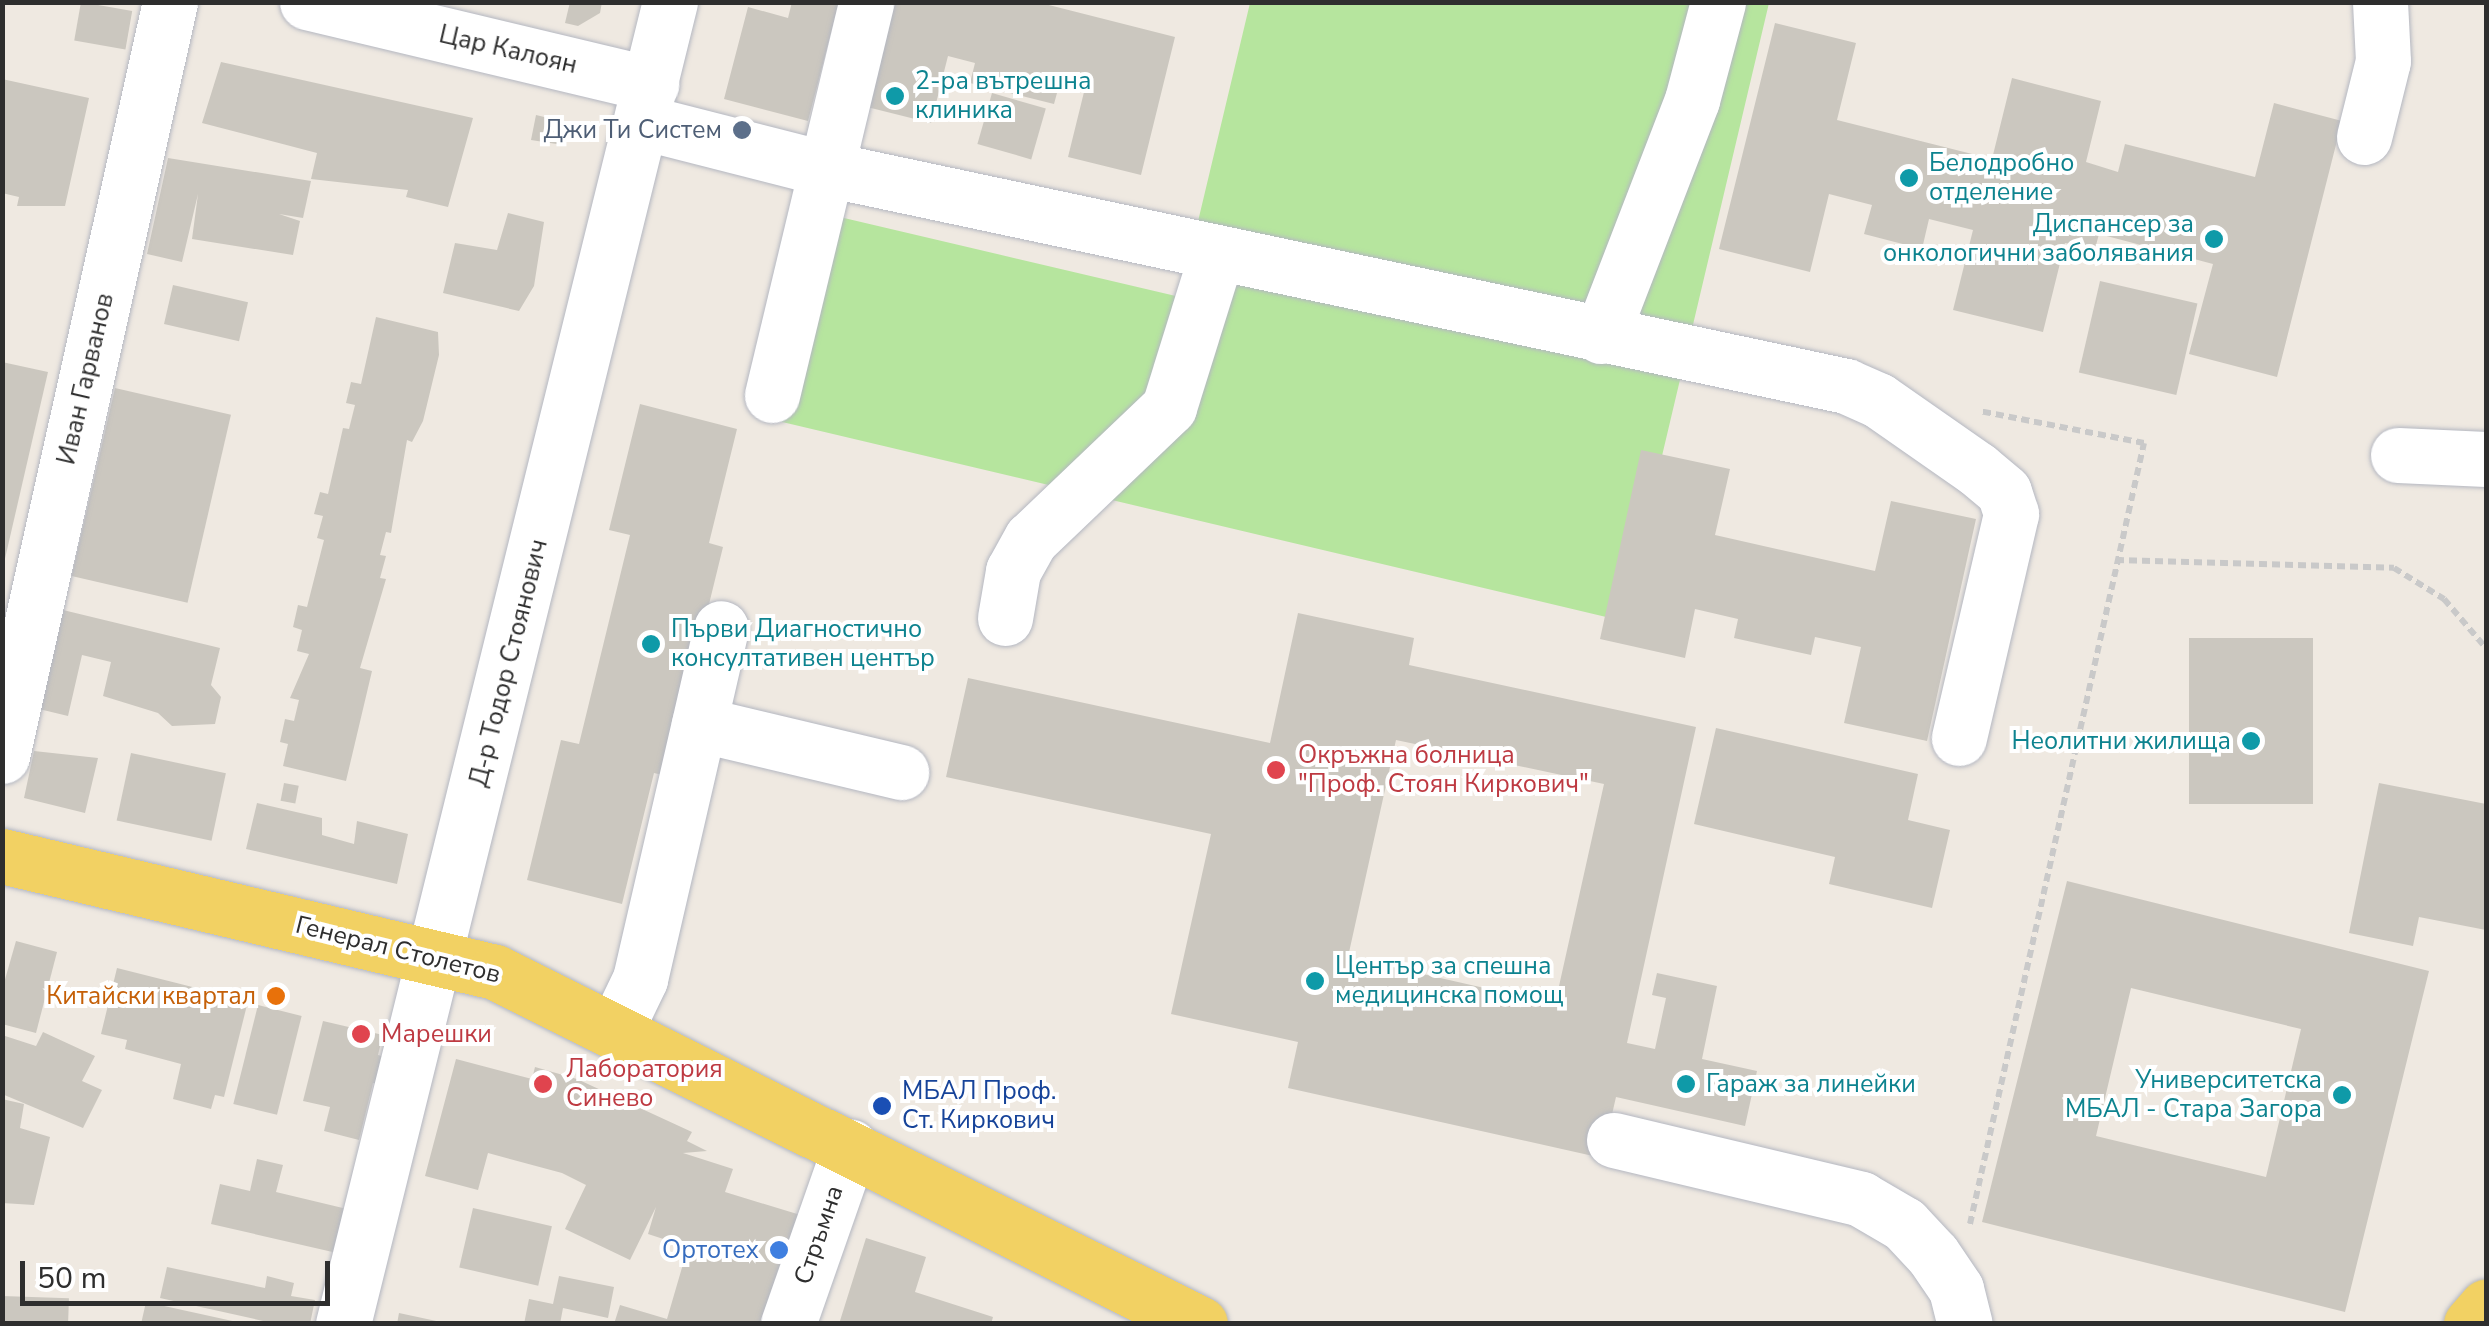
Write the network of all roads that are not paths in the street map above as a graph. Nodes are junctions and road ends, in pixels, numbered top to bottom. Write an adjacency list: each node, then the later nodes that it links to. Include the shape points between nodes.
1 (170, 2): 19 (street, Иван Гарванов)
2 (307, 2): 7 (street, Цар Калоян)
3 (670, 2): 7 (street, Д-р Тодор Стоянович)
4 (866, 2): 9 (street)
5 (1718, 2): 11 (street, via 1686,116)
6 (2380, 2): 8 (street, via 2383,61)
7 (647, 103): 9 (street, Цар Калоян); 22 (street, Д-р Тодор Стоянович)
8 (2364, 138)
9 (827, 169): 10 (street, Цар Калоян); 12 (street)
10 (1216, 253): 11 (street, Цар Калоян); 15 (street, via 1170,406 1031,539 1013,571)
11 (1601, 336): 18 (street, Цар Калоян, via 1846,386 1878,400 2004,492 2011,514)
12 (772, 396)
13 (2398, 455): 14 (street)
14 (2486, 459)
15 (1005, 618)
16 (722, 628): 17 (street)
17 (699, 724): 20 (street); 23 (street, via 640,979)
18 (1960, 738)
19 (2, 756)
20 (900, 772)
21 (2, 856): 22 (main road, Генерал Столетов)
22 (436, 956): 23 (main road, Генерал Столетов, via 495,972); 29 (street, Д-р Тодор Стоянович)
23 (615, 1031): 25 (main road, Генерал Столетов)
24 (1614, 1140): 26 (street, via 1860,1199 1904,1224)
25 (850, 1147): 28 (main road, Генерал Столетов); 30 (street, Стръмна)
26 (1960, 1306)
27 (2486, 1307): 31 (main road)
28 (1192, 1322)
29 (343, 1324)
30 (788, 1324)
31 (2472, 1324)

